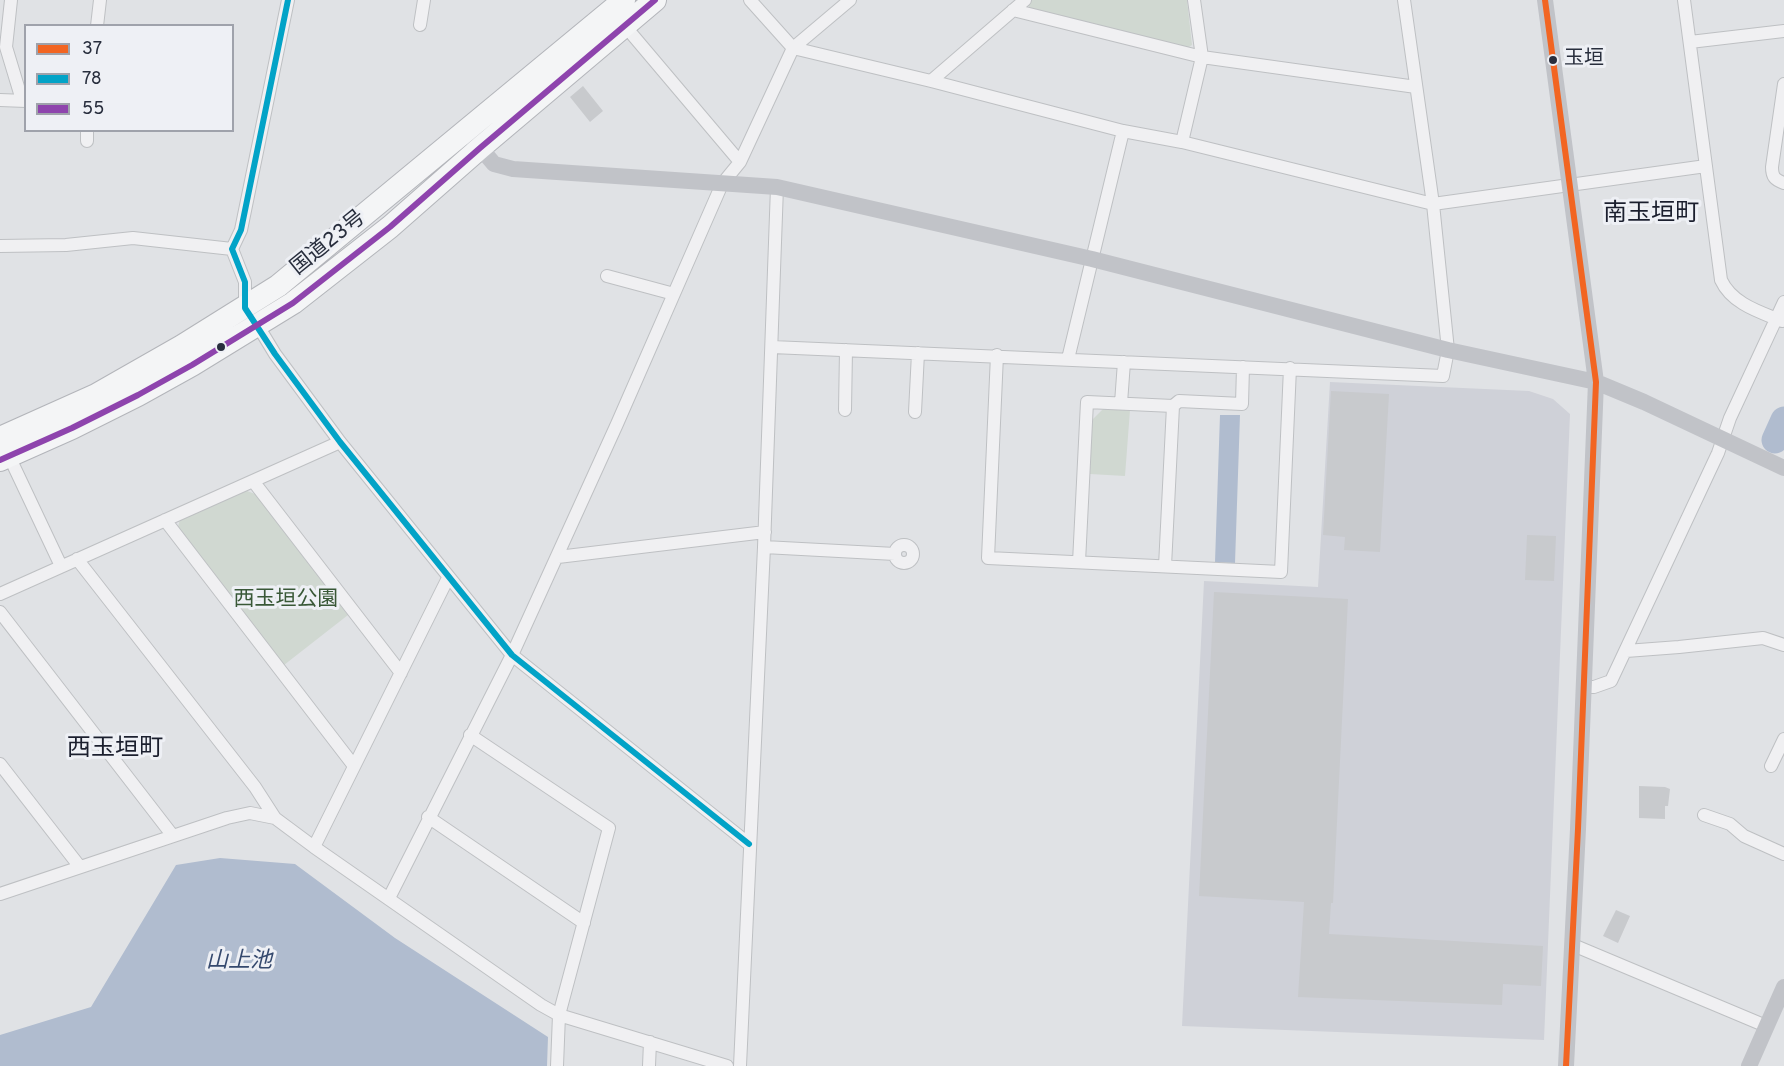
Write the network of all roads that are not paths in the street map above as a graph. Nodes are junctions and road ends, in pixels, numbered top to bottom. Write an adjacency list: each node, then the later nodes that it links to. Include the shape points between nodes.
1 (11, 0): 26 (street, via 6,47)
2 (100, 0): 15 (street)
3 (288, 0): 38 (street, via 241,230)
4 (424, 0): 16 (street)
5 (624, 0): 28 (highway, 国道23号)
6 (655, 0): 17 (highway, 国道23号)
7 (750, 0): 20 (street)
8 (850, 0): 20 (street)
9 (1025, 0): 14 (street)
10 (1194, 0): 21 (street)
11 (1404, 0): 24 (street)
12 (1545, 0): 34 (street)
13 (1684, 0): 19 (street)
14 (1013, 10): 21 (street); 22 (street)
15 (97, 24)
16 (420, 25)
17 (625, 26): 28 (highway, 国道23号); 30 (street)
18 (1784, 31): 19 (street)
19 (1690, 42): 31 (street)
20 (793, 48): 22 (street); 30 (street)
21 (1202, 57): 24 (street); 29 (street)
22 (931, 81): 27 (street)
23 (1784, 84): 32 (street, via 1772,167 1776,180)
24 (1416, 87): 36 (street)
25 (0, 100): 26 (street)
26 (24, 100)
27 (1123, 131): 29 (street); 39 (street)
28 (474, 140): 33 (street, via 494,164 513,169); 43 (highway, 国道23号, via 278,286)
29 (1182, 142): 36 (street)
30 (740, 162): 33 (street)
31 (1706, 166): 34 (street); 44 (street, via 1721,280 1737,300)
32 (1784, 183)
33 (722, 184): 35 (street); 41 (street)
34 (1569, 185): 36 (street); 54 (street)
35 (777, 187): 39 (street); 45 (street)
36 (1433, 204): 47 (street)
37 (0, 246): 38 (street, via 133,238)
38 (232, 249): 43 (street, via 245,282)
39 (1092, 259): 47 (street); 50 (street)
40 (607, 276): 41 (street)
41 (674, 294): 68 (street)
42 (1784, 302): 44 (street)
43 (252, 317): 60 (street); 61 (highway, 国道23号, via 96,395)
44 (1780, 320): 59 (street, via 1730,418)
45 (772, 347): 46 (street); 65 (street)
46 (846, 350): 48 (street); 57 (street)
47 (1448, 350): 53 (street, via 1443,376); 54 (street)
48 (918, 353): 49 (street); 58 (street)
49 (997, 355): 50 (street); 70 (street, via 988,558)
50 (1068, 359): 51 (street)
51 (1124, 362): 52 (street); 55 (street)
52 (1244, 367): 53 (street); 56 (street, via 1242,404 1179,401)
53 (1290, 368): 72 (street, via 1281,572)
54 (1596, 382): 59 (street); 80 (street)
55 (1121, 403): 56 (street); 70 (street, via 1087,402)
56 (1173, 406): 72 (street)
57 (845, 410)
58 (915, 412)
59 (1724, 440): 62 (street); 77 (street)
60 (340, 442): 63 (street); 73 (street)
61 (3, 451): 71 (street, via 21,478)
62 (1784, 468)
63 (253, 481): 64 (street); 79 (street)
64 (165, 520): 69 (street); 84 (street)
65 (765, 532): 66 (street); 68 (street)
66 (764, 547): 67 (street); 90 (street)
67 (895, 554)
68 (558, 557): 78 (street)
69 (77, 559): 71 (street); 88 (street, via 255,787)
70 (1080, 562): 72 (street)
71 (61, 566): 74 (street)
72 (1166, 566)
73 (448, 578): 78 (street); 79 (street)
74 (0, 594)
75 (0, 612): 89 (street)
76 (1784, 645): 77 (street, via 1763,638)
77 (1626, 651): 80 (street, via 1611,681)
78 (512, 655): 81 (street); 90 (street)
79 (401, 673): 84 (street)
80 (1584, 687): 97 (street)
81 (470, 735): 87 (street); 96 (street, via 609,828)
82 (1784, 739): 85 (street)
83 (0, 764): 93 (street)
84 (354, 766): 91 (street)
85 (1771, 766)
86 (1704, 815): 92 (street, via 1730,824 1744,836)
87 (429, 816): 95 (street); 96 (street)
88 (275, 819): 89 (street, via 250,813); 91 (street)
89 (173, 836): 93 (street)
90 (749, 844): 105 (street)
91 (314, 847): 95 (street)
92 (1784, 854)
93 (80, 867): 94 (street)
94 (0, 894)
95 (389, 898): 99 (street)
96 (584, 923): 99 (street)
97 (1573, 945): 100 (street); 106 (street)
98 (1784, 987): 100 (street)
99 (559, 1015): 101 (street); 102 (street)
100 (1766, 1026): 107 (street)
101 (650, 1042): 103 (street); 104 (street)
102 (557, 1066)
103 (649, 1066)
104 (727, 1066)
105 (740, 1066)
106 (1566, 1066)
107 (1749, 1066)

